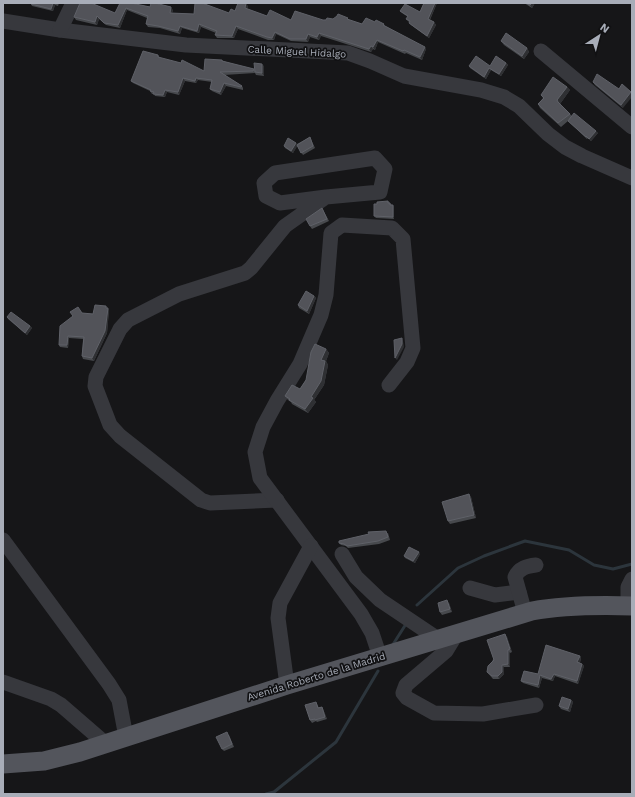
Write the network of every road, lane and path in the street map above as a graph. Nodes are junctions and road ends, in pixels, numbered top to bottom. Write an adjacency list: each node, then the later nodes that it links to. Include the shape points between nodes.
1 (73, 3): 3 (street)
2 (3, 21): 3 (street, Calle Miguel Hidalgo)
3 (60, 30): 6 (street, Calle Miguel Hidalgo, via 186,45 348,53 404,76 481,90 504,97 519,106 565,147)
4 (541, 51): 5 (street)
5 (632, 126)
6 (632, 178)
7 (326, 197): 7 (street, via 380,192 386,169 375,158 275,173 264,183 266,196 280,203); 9 (street, via 286,226 245,273 179,294 128,320 120,329 96,377 95,386 110,425 120,436 200,500 210,503)
8 (389, 385): 9 (street, via 407,362 413,348 403,239 392,228 342,225 331,233 326,295 321,315 300,364 263,427 255,452 260,478)
9 (277, 500): 11 (street)
10 (3, 540): 25 (street, via 109,684 118,700)
11 (311, 546): 21 (street, via 361,614 372,633); 23 (street, via 280,603 278,618)
12 (342, 554): 20 (street, via 356,577 380,600)
13 (536, 565): 16 (street, via 526,566 516,574)
14 (632, 579): 17 (street, via 628,587)
15 (470, 588): 16 (street, via 495,595)
16 (519, 592): 18 (street)
17 (630, 606): 18 (main road, Avenida Roberto de la Madrid, via 550,608)
18 (525, 613): 19 (main road, Avenida Roberto de la Madrid)
19 (457, 634): 20 (main road, Avenida Roberto de la Madrid); 24 (street, via 446,651 406,685 404,693 407,698 434,713 483,714)
20 (438, 639): 21 (main road, Avenida Roberto de la Madrid)
21 (380, 656): 23 (main road, Avenida Roberto de la Madrid)
22 (3, 682): 26 (street, via 56,702)
23 (287, 685): 25 (main road, Avenida Roberto de la Madrid)
24 (536, 705)
25 (126, 737): 26 (main road, Avenida Roberto de la Madrid)
26 (106, 744): 27 (main road, Avenida Roberto de la Madrid, via 44,761)
27 (3, 764)

